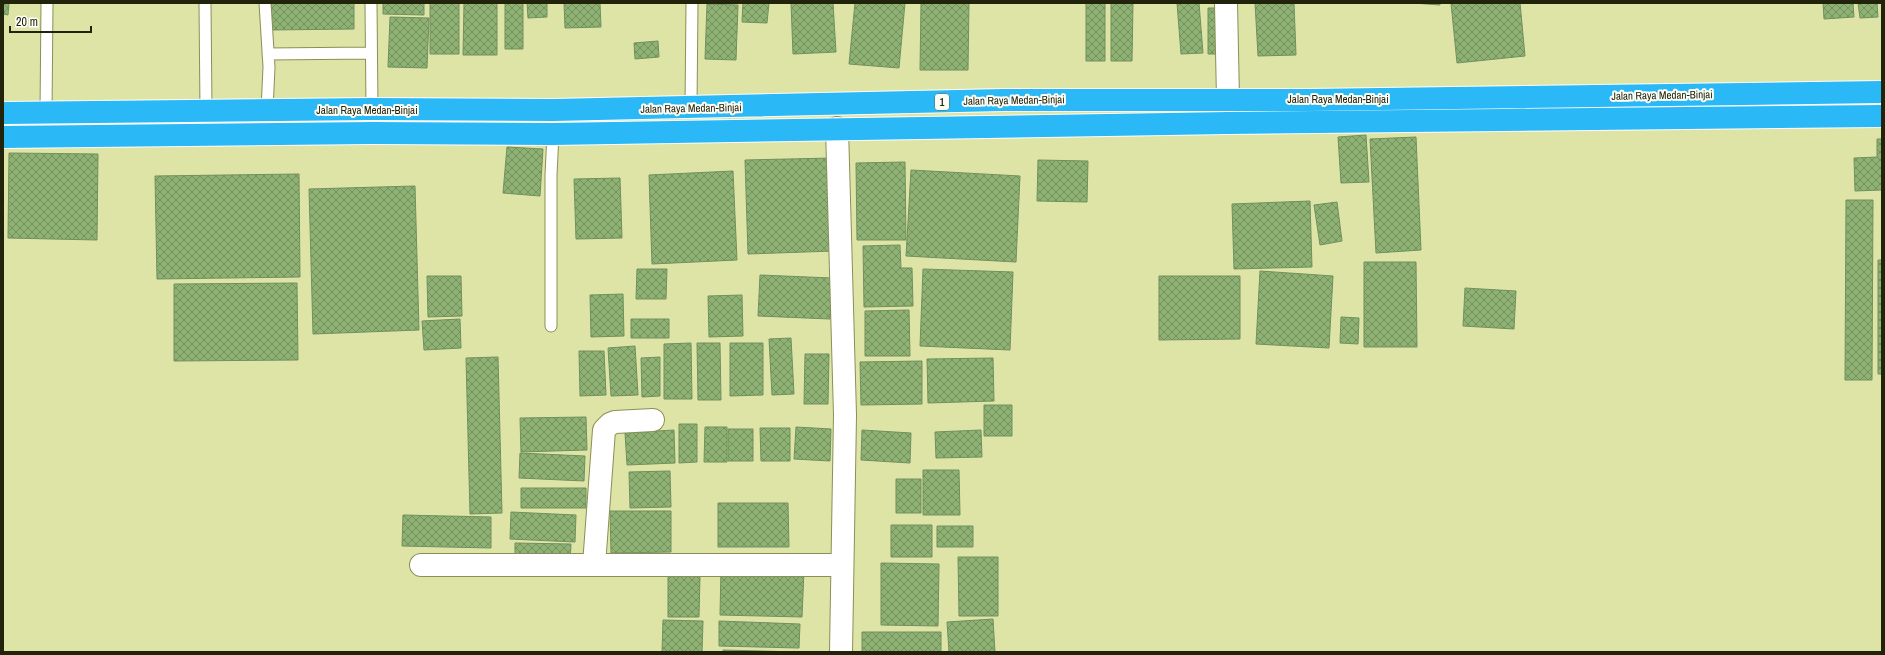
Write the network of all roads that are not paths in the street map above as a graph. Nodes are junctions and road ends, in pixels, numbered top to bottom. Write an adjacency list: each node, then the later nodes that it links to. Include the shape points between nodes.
1 (47, 3): 15 (lane)
2 (205, 3): 14 (lane)
3 (265, 3): 8 (lane)
4 (371, 3): 7 (lane)
5 (692, 3): 11 (lane)
6 (1226, 3): 10 (street)
7 (372, 53): 8 (lane); 12 (lane)
8 (268, 54): 13 (lane)
9 (1882, 92): 10 (highway, Jalan Raya Medan-Binjai / 1)
10 (1228, 99): 11 (highway, Jalan Raya Medan-Binjai / 1, via 1004,100)
11 (691, 108): 12 (highway, Jalan Raya Medan-Binjai / 1)
12 (372, 109): 13 (highway, Jalan Raya Medan-Binjai / 1)
13 (268, 110): 14 (highway, Jalan Raya Medan-Binjai / 1)
14 (206, 111): 15 (highway, Jalan Raya Medan-Binjai / 1)
15 (46, 112): 16 (highway, Jalan Raya Medan-Binjai / 1)
16 (3, 113)
17 (1882, 116): 18 (highway, Jalan Raya Medan-Binjai)
18 (837, 128): 19 (highway, Jalan Raya Medan-Binjai); 25 (street, via 845,415)
19 (553, 134): 20 (highway, Jalan Raya Medan-Binjai, via 372,132); 21 (lane)
20 (3, 137)
21 (551, 326)
22 (653, 420): 24 (street, via 615,422 604,430)
23 (421, 565): 24 (street)
24 (594, 565): 25 (street)
25 (841, 565): 26 (street)
26 (841, 652)

